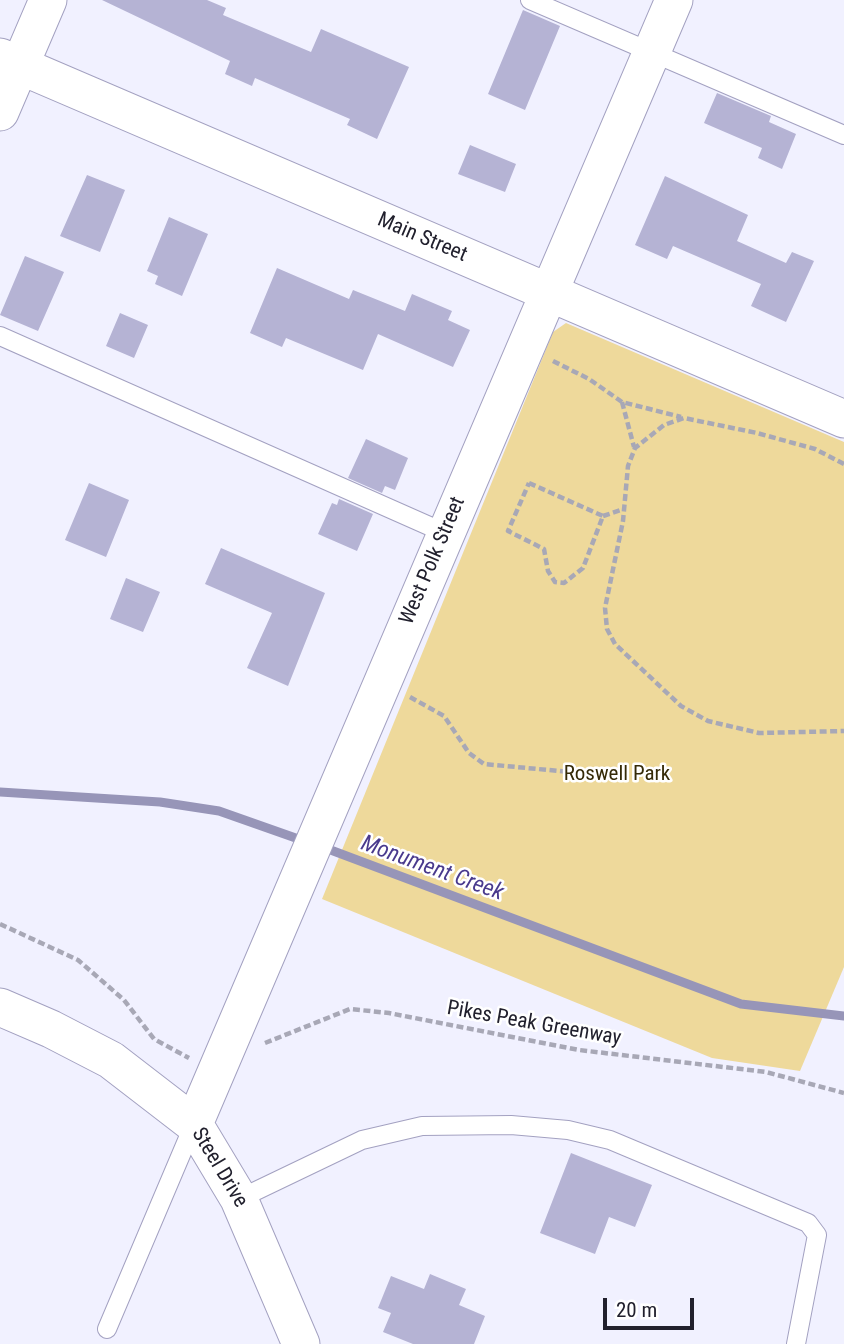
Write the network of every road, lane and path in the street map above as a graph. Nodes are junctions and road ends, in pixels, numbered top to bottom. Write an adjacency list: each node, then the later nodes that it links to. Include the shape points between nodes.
1 (48, 0): 5 (street)
2 (530, 0): 4 (lane)
3 (674, 0): 4 (street, West Polk Street)
4 (650, 53): 7 (lane); 8 (street, West Polk Street)
5 (10, 61): 6 (street); 8 (street, Main Street)
6 (0, 113)
7 (844, 135)
8 (547, 292): 10 (street, West Polk Street); 13 (street, Main Street)
9 (0, 336): 18 (lane)
10 (524, 346): 11 (path, via 589,379); 18 (street, West Polk Street)
11 (622, 402): 12 (path); 14 (path)
12 (684, 418): 14 (path, via 664,425); 15 (path, via 815,449)
13 (844, 419)
14 (635, 448): 16 (path, via 628,466)
15 (844, 464)
16 (624, 509): 17 (path); 20 (path, via 605,608 607,629 615,644 638,668 681,706 708,720 759,733)
17 (603, 516): 17 (path, via 529,483 508,531 544,549 548,571 555,582 564,583 583,568)
18 (445, 533): 19 (street, West Polk Street)
19 (382, 682): 21 (path, via 444,716 469,753 484,764); 24 (street, West Polk Street, via 350,757)
20 (844, 731)
21 (570, 772)
22 (0, 924): 25 (path, via 78,960 124,1000 154,1039)
23 (0, 1007): 27 (street, Steel Drive, via 111,1060)
24 (248, 1039): 26 (path, Pikes Peak Greenway, via 266,1041 350,1009 579,1050 765,1072); 27 (street, West Polk Street)
25 (182, 1056)
26 (844, 1093)
27 (194, 1124): 28 (street, Steel Drive); 29 (lane)
28 (239, 1199): 30 (street, Steel Drive); 31 (lane, via 362,1140 422,1126 511,1125 568,1130 610,1140 808,1223 817,1236)
29 (107, 1329)
30 (301, 1344)
31 (796, 1344)

